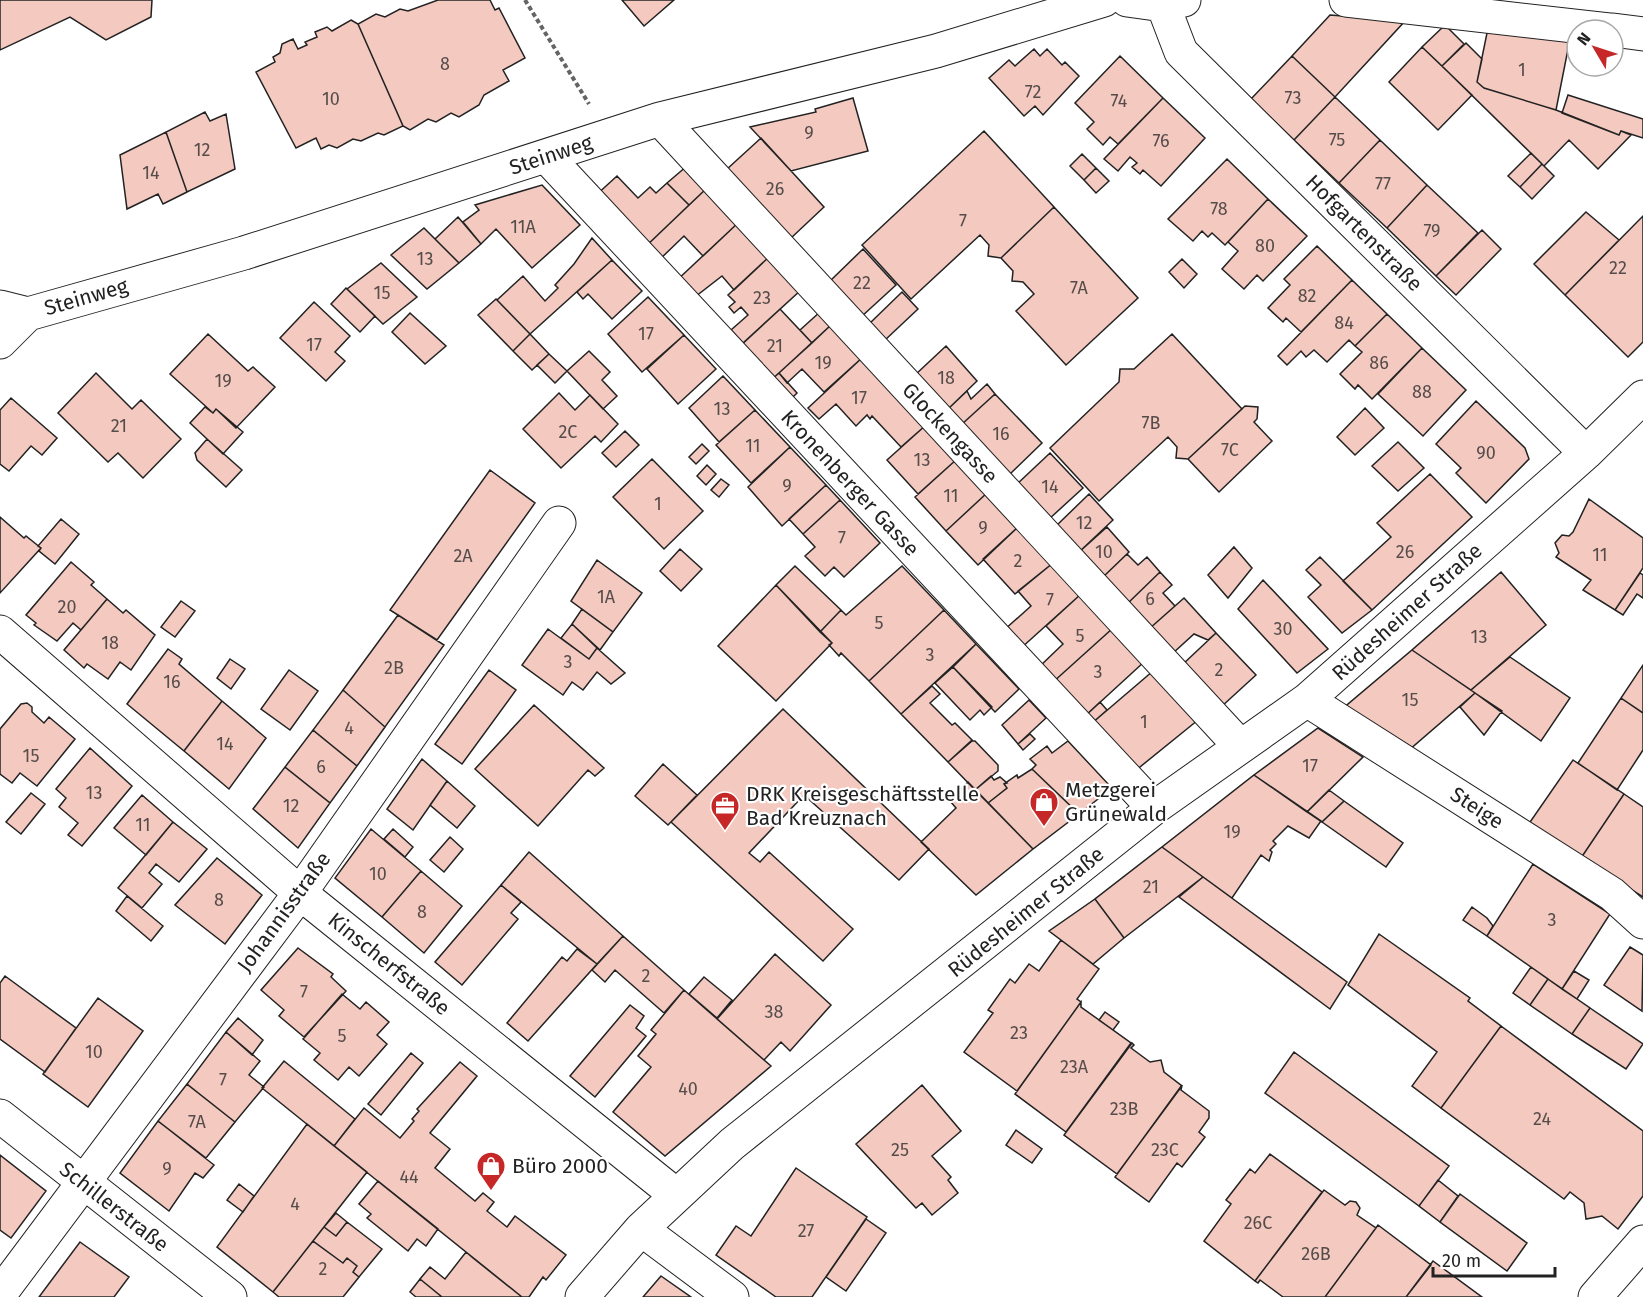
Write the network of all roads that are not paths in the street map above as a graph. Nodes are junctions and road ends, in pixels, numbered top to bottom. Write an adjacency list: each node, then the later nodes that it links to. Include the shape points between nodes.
1 (1104, 0): 8 (street, Steinweg, via 936,51)
2 (1126, 0): 4 (street)
3 (1346, 0): 5 (street)
4 (1171, 2): 13 (street, Hofgartenstraße, via 1181,52)
5 (1565, 25)
6 (1625, 32): 7 (street)
7 (1643, 34)
8 (660, 119): 9 (street, Steinweg); 17 (street, Glockengasse)
9 (547, 157): 10 (street, Steinweg, via 244,253); 18 (street, Kronenberger Gasse)
10 (14, 310): 11 (street)
11 (0, 342)
12 (1643, 397): 13 (street, Rüdesheimer Straße)
13 (1586, 453): 16 (street, Rüdesheimer Straße)
14 (559, 523): 19 (street, Johannisstraße)
15 (0, 632): 19 (street, Kinscherfstraße)
16 (1307, 700): 17 (street, Rüdesheimer Straße); 20 (street, Steige, via 1603,889)
17 (1240, 746): 18 (street, Rüdesheimer Straße)
18 (1154, 808): 23 (street, Rüdesheimer Straße, via 732,1144)
19 (300, 893): 22 (street, Johannisstraße); 23 (street, Kinscherfstraße)
20 (1643, 922)
21 (0, 1116): 22 (street, Schillerstraße)
22 (84, 1184): 26 (street, Johannisstraße); 27 (street, Schillerstraße)
23 (676, 1195): 24 (street, Rüdesheimer Straße)
24 (641, 1229): 28 (street, Rüdesheimer Straße); 29 (street)
25 (1643, 1242): 30 (street)
26 (0, 1294)
27 (230, 1297)
28 (582, 1297)
29 (732, 1297)
30 (1595, 1297)

